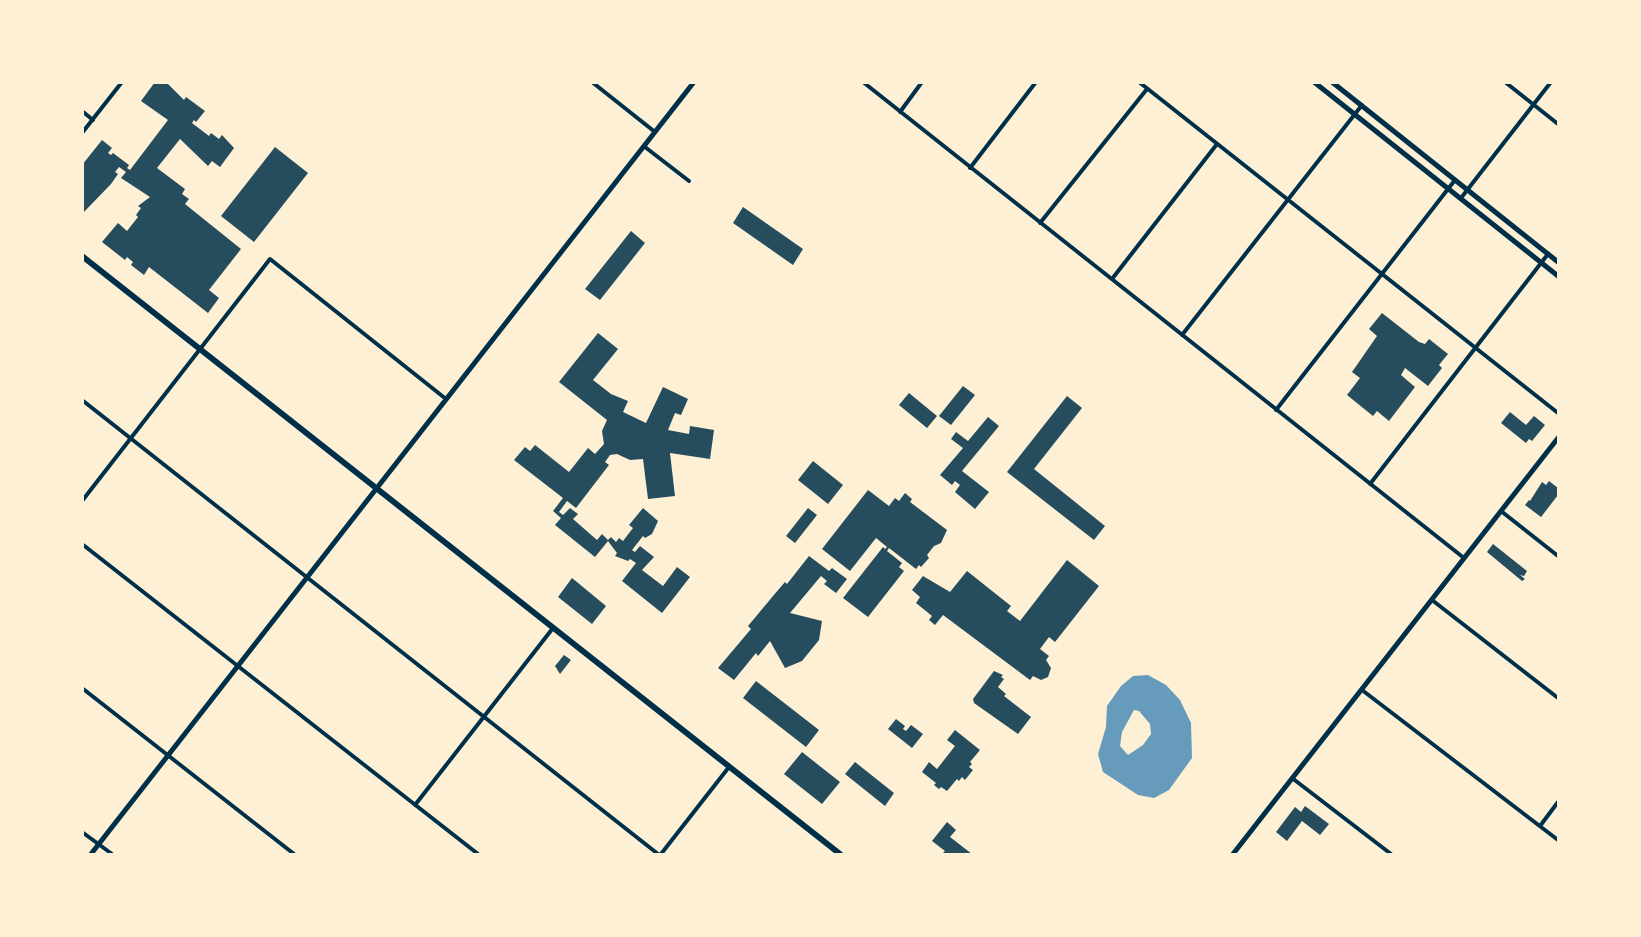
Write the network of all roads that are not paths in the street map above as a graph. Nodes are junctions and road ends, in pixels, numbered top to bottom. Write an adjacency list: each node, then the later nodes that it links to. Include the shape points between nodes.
1 (122, 82): 18 (street)
2 (592, 82): 20 (street)
3 (694, 82): 20 (street)
4 (863, 82): 16 (street)
5 (922, 82): 16 (street)
6 (1036, 82): 24 (street)
7 (1138, 82): 12 (street)
8 (1314, 82): 17 (street)
9 (1332, 82): 13 (street)
10 (1505, 82): 14 (street)
11 (1551, 82): 14 (street)
12 (1147, 89): 22 (street); 31 (street)
13 (1362, 105): 17 (street); 25 (street)
14 (1534, 105): 19 (street); 28 (street)
15 (82, 111): 18 (street)
16 (900, 112): 24 (street)
17 (1354, 115): 27 (street); 30 (street)
18 (93, 120): 21 (street)
19 (1558, 124)
20 (656, 133): 23 (street)
21 (82, 134)
22 (1217, 144): 30 (street); 38 (street)
23 (645, 147): 26 (street); 42 (street)
24 (970, 168): 31 (street)
25 (1456, 179): 27 (street); 28 (street)
26 (689, 181)
27 (1448, 189): 29 (street); 36 (street)
28 (1468, 189): 29 (street); 32 (street)
29 (1461, 198): 34 (street)
30 (1288, 200): 36 (street); 39 (street)
31 (1040, 223): 38 (street)
32 (1548, 254): 34 (street); 35 (street)
33 (82, 256): 41 (main road)
34 (1542, 262): 37 (street); 40 (street)
35 (1558, 262)
36 (1383, 273): 40 (street); 44 (street)
37 (1558, 276)
38 (1112, 279): 39 (street)
39 (1182, 335): 44 (street)
40 (1476, 347): 45 (street); 48 (street)
41 (200, 349): 42 (street, via 270,259); 47 (street); 49 (main road)
42 (446, 399): 49 (street)
43 (82, 400): 47 (street)
44 (1276, 410): 48 (street)
45 (1558, 412)
46 (1558, 438): 51 (street)
47 (131, 439): 50 (street); 55 (street)
48 (1370, 484): 54 (street)
49 (377, 489): 55 (street); 57 (main road)
50 (82, 501)
51 (1500, 511): 53 (street); 54 (street)
52 (82, 544): 58 (street)
53 (1558, 556)
54 (1464, 558): 56 (street)
55 (308, 578): 58 (street); 62 (street)
56 (1432, 600): 60 (street); 61 (street)
57 (553, 628): 62 (street); 64 (main road)
58 (238, 666): 63 (street); 67 (street)
59 (82, 687): 63 (street)
60 (1362, 690): 65 (street); 68 (street)
61 (1558, 698)
62 (484, 717): 67 (street); 76 (street)
63 (169, 756): 71 (street); 74 (street)
64 (729, 767): 76 (street); 77 (main road)
65 (1292, 778): 78 (street); 79 (street)
66 (1558, 802): 68 (street)
67 (415, 805): 75 (street)
68 (1540, 826): 70 (street)
69 (82, 832): 71 (street)
70 (1558, 840)
71 (99, 845): 72 (street); 73 (street)
72 (92, 855)
73 (111, 855)
74 (294, 855)
75 (478, 855)
76 (660, 855)
77 (840, 855)
78 (1233, 855)
79 (1392, 855)

